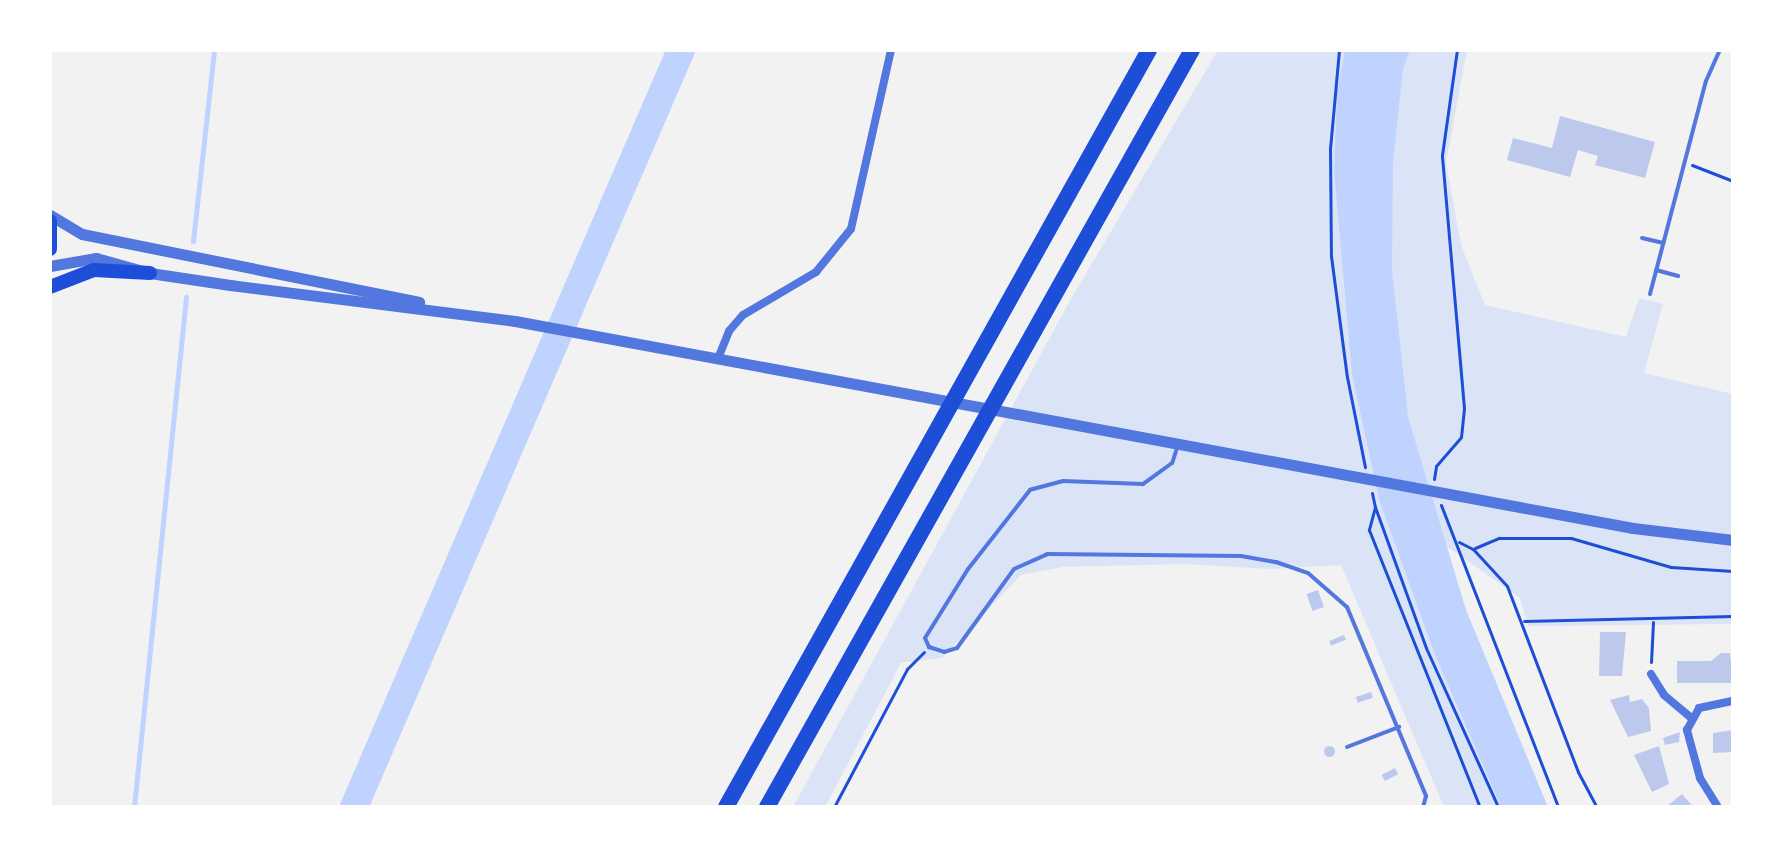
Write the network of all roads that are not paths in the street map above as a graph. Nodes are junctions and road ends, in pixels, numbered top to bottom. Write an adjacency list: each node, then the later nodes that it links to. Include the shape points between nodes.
1 (891, 50): 16 (street, via 851,229 816,272 743,315)
2 (1149, 50): 24 (highway)
3 (1192, 50): 25 (highway)
4 (1720, 50): 7 (lane)
5 (50, 218): 8 (main road); 15 (street, via 82,234)
6 (1642, 238): 7 (lane)
7 (1663, 243): 10 (lane)
8 (50, 249)
9 (50, 266): 11 (street, via 96,258)
10 (1656, 270): 12 (lane); 14 (lane)
11 (150, 273): 13 (main road, via 94,270); 15 (street)
12 (1678, 276)
13 (50, 287)
14 (1650, 294)
15 (512, 320): 16 (street)
16 (719, 356): 17 (street)
17 (1179, 443): 18 (street, via 1466,498); 22 (lane, via 1172,463 1143,484 1063,481 1030,490 968,569 925,638 929,647 944,652 957,648 1014,569 1047,554 1241,556 1308,573 1330,587 1360,630)
18 (1733, 540)
19 (1651, 674): 21 (street, via 1664,695)
20 (1733, 701): 21 (street, via 1712,702)
21 (1690, 717): 27 (street, via 1687,730 1700,778)
22 (1399, 727): 23 (lane); 26 (lane, via 1426,796)
23 (1347, 747)
24 (726, 807)
25 (767, 807)
26 (1423, 807)
27 (1718, 807)

